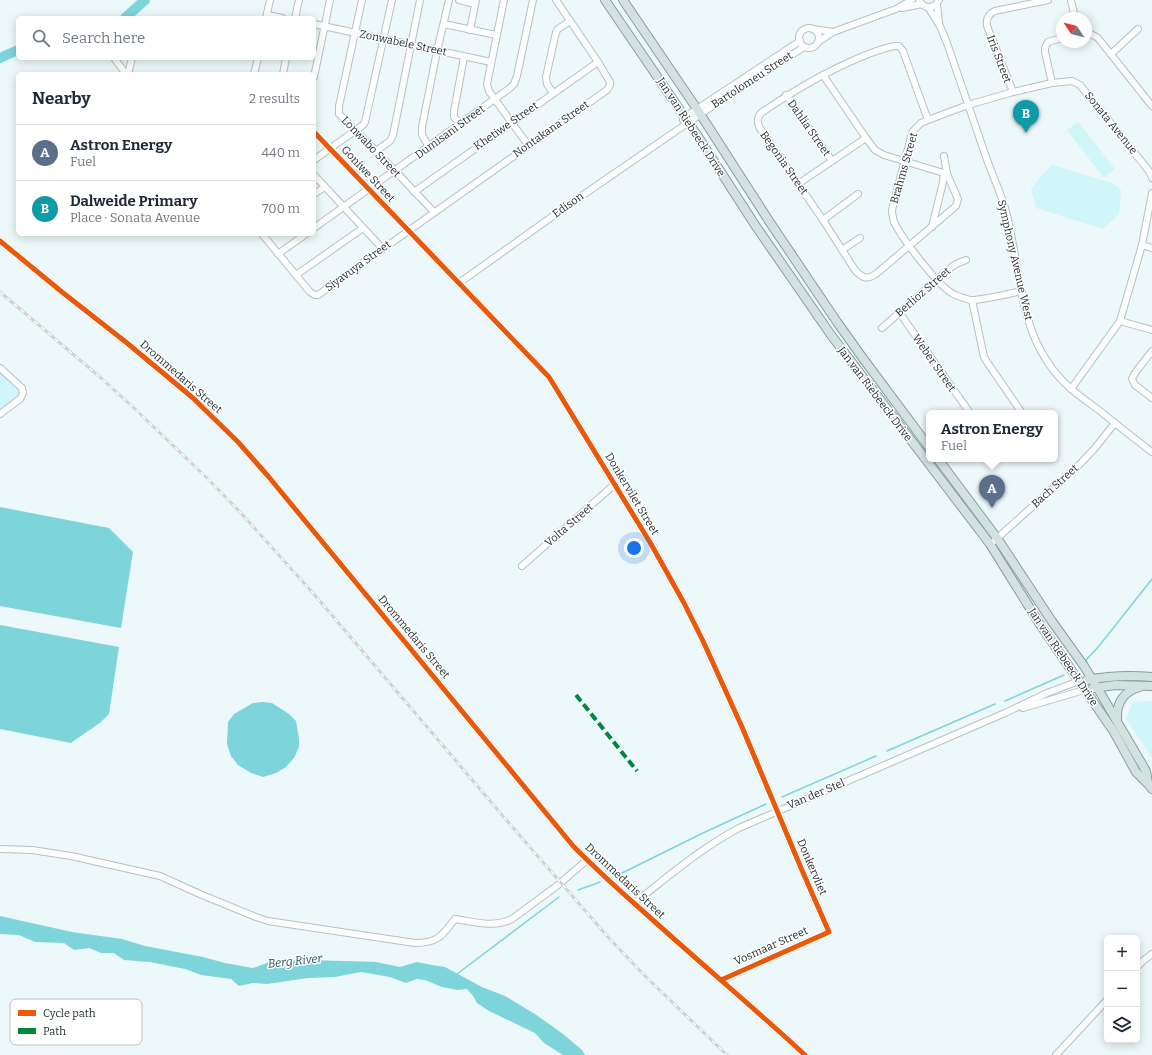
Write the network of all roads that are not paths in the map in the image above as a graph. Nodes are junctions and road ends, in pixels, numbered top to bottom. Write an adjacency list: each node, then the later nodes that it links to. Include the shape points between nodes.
1 (270, 0): 22 (street)
2 (299, 0): 23 (street)
3 (330, 0): 28 (street)
4 (362, 0): 33 (street, Lonwabo Street)
5 (392, 0): 36 (street)
6 (420, 0): 40 (street)
7 (449, 0): 25 (street)
8 (459, 0): 17 (street)
9 (504, 0): 34 (street)
10 (533, 0): 61 (street, Dumisani Street, via 514,84)
11 (556, 0): 24 (street, Nontakana Street)
12 (605, 0): 65 (main road, Jan van Riebeeck Drive)
13 (623, 0): 64 (main road, Jan van Riebeeck Drive)
14 (912, 0): 20 (street)
15 (1048, 0): 58 (street, Iris Street, via 991,13 987,19 987,26)
16 (1071, 0): 21 (street)
17 (476, 2): 31 (street)
18 (938, 2): 19 (street, via 933,7); 27 (street, Symphony Avenue West)
19 (923, 4): 20 (street); 27 (street, Symphony Avenue West)
20 (896, 9): 32 (street, Bartolomeu Street)
21 (1074, 12)
22 (266, 16)
23 (295, 16)
24 (570, 21): 50 (street, Nontakana Street); 59 (street, via 556,32 546,77)
25 (444, 24): 31 (street); 42 (street)
26 (316, 25): 28 (street, Zonwabele Street)
27 (940, 26): 62 (street, Symphony Avenue West)
28 (325, 27): 33 (street, Zonwabele Street); 55 (street)
29 (813, 29): 32 (street, Bartolomeu Street); 38 (street, Bartolomeu Street, via 802,30); 39 (street, via 818,34)
30 (1138, 29): 43 (street)
31 (470, 30): 34 (street)
32 (833, 32): 39 (street, Bartolomeu Street)
33 (355, 33): 36 (street, Zonwabele Street); 69 (street, Lonwabo Street, via 339,110 341,116)
34 (496, 35): 49 (street)
35 (1092, 35): 43 (street)
36 (383, 40): 40 (street, Zonwabele Street); 69 (street, via 367,118 363,125)
37 (1056, 40): 57 (street, via 1048,42 1045,48)
38 (800, 41): 41 (street, Bartolomeu Street); 64 (street, Bartolomeu Street)
39 (818, 42): 41 (street, Bartolomeu Street, via 812,47)
40 (411, 45): 42 (street, Zonwabele Street); 75 (street, via 393,135 390,141)
41 (804, 46): 64 (street, Bartolomeu Street)
42 (438, 51): 44 (street, Zonwabele Street); 73 (street, via 422,131)
43 (1111, 54): 63 (street)
44 (464, 57): 49 (street, Zonwabele Street); 68 (street, via 454,111 454,117)
45 (116, 60): 51 (street)
46 (131, 60): 52 (street)
47 (258, 60): 53 (street)
48 (286, 60): 54 (street)
49 (491, 62): 61 (street, via 487,87)
50 (598, 62): 59 (street, Khetiwe Street); 72 (street, Nontakana Street, via 610,82 607,90)
51 (125, 72)
52 (128, 72)
53 (254, 72)
54 (283, 72)
55 (315, 72)
56 (823, 75): 60 (street, Begonia Street); 66 (street, Begonia Street, via 871,53 899,46 907,59); 71 (street)
57 (1052, 84): 58 (street, Sonata Avenue); 83 (street, Sonata Avenue, via 1072,81 1080,85 1150,171)
58 (1012, 92): 62 (street, Sonata Avenue)
59 (553, 93): 67 (street, Khetiwe Street)
60 (786, 95): 78 (street, Dahlia Street); 84 (street, Begonia Street, via 761,113 757,122)
61 (495, 100): 67 (street); 68 (street, Dumisani Street)
62 (968, 105): 66 (street, Brahms Street); 113 (street, Symphony Avenue West, via 1005,210)
63 (1152, 106)
64 (698, 111): 65 (street, Edison); 127 (main road, Jan van Riebeeck Drive, via 837,322)
65 (686, 120): 112 (street, Edison, via 679,129); 129 (main road, Jan van Riebeeck Drive, via 831,336)
66 (928, 120): 79 (street, Brahms Street, via 913,131)
67 (511, 122): 72 (street); 87 (street, Khetiwe Street)
68 (460, 124): 73 (street, Dumisani Street)
69 (355, 130): 74 (street); 75 (street, Lonwabo Street)
70 (316, 134): 74 (street, Goniwe Street)
71 (866, 138): 78 (street); 79 (street, via 878,152)
72 (528, 145): 93 (street, Nontakana Street)
73 (429, 147): 80 (street, Dumisani Street)
74 (330, 148): 77 (street); 86 (street, Goniwe Street)
75 (376, 151): 80 (street, Lonwabo Street)
76 (944, 156): 81 (street)
77 (316, 158)
78 (832, 160): 84 (street)
79 (905, 162): 81 (street); 104 (street, Brahms Street, via 892,215)
80 (395, 171): 86 (street, Dumisani Street); 87 (street, Lonwabo Street)
81 (946, 173): 96 (street); 96 (street, via 958,203)
82 (316, 177): 85 (street)
83 (1152, 178)
84 (798, 184): 94 (street, Begonia Street)
85 (325, 187): 88 (street); 92 (street)
86 (369, 189): 92 (street, Dumisani Street); 98 (street, Goniwe Street)
87 (414, 192): 93 (street, Lonwabo Street)
88 (316, 193)
89 (1152, 193): 91 (street)
90 (858, 194): 94 (street)
91 (1151, 206): 103 (street)
92 (344, 207): 95 (street, Dumisani Street); 97 (street)
93 (434, 212): 98 (street, Nontakana Street)
94 (823, 220): 107 (street, Begonia Street)
95 (316, 227)
96 (932, 227): 104 (street)
97 (363, 228): 106 (street); 110 (street)
98 (408, 230): 106 (street, Siyavuya Street); 112 (street, Donkervilet Street)
99 (264, 236): 108 (street, Siyavuya Street)
100 (303, 236): 108 (street)
101 (860, 238): 107 (street)
102 (0, 241): 149 (street, Drommedaris Street, via 173,381 238,442)
103 (1142, 245): 105 (street); 116 (street)
104 (910, 246): 107 (street, Begonia Street, via 868,278 858,274); 111 (street, Brahms Street)
105 (1152, 248)
106 (383, 249): 110 (street, Siyavuya Street, via 318,295 310,292)
107 (842, 250)
108 (278, 254): 110 (street, Siyavuya Street)
109 (966, 260): 111 (street, Berlioz Street, via 956,264)
110 (296, 275)
111 (937, 279): 114 (street, Brahms Street, via 955,295); 115 (street, Berlioz Street)
112 (459, 283): 132 (street, Donkervilet Street, via 549,377)
113 (1022, 291): 114 (street, Brahms Street); 121 (street, Symphony Avenue West, via 1030,326 1039,348 1058,376)
114 (972, 300): 124 (street, via 984,356)
115 (899, 312): 117 (street, Berlioz Street); 123 (street, Weber Street)
116 (1120, 321): 118 (street); 121 (street)
117 (882, 328)
118 (1152, 330)
119 (1152, 351): 122 (street, via 1132,379 1135,385)
120 (0, 368): 125 (street, via 22,388 23,393 20,399)
121 (1071, 389): 126 (street, Symphony Avenue West)
122 (1152, 398)
123 (968, 410)
124 (1020, 410)
125 (0, 414)
126 (1115, 423): 128 (street, Symphony Avenue West); 133 (street, Bach Street, via 1084,460)
127 (926, 443)
128 (1152, 452)
129 (926, 460)
130 (927, 462): 134 (main road, Jan van Riebeeck Drive)
131 (940, 462): 133 (main road, Jan van Riebeeck Drive)
132 (615, 484): 135 (street, Volta Street); 147 (street, Donkervilet Street, via 703,641)
133 (997, 538): 134 (street, Bach Street); 136 (main road, Jan van Riebeeck Drive)
134 (990, 544): 140 (main road, Jan van Riebeeck Drive)
135 (522, 566)
136 (1085, 668): 137 (main road); 139 (main road, Jan van Riebeeck Drive)
137 (1111, 677): 138 (main road, Van der Stel); 139 (main road, Van der Stel)
138 (1152, 677)
139 (1092, 679): 140 (main road, Van der Stel); 142 (main road, Jan van Riebeeck Drive)
140 (1079, 681): 143 (main road, Jan van Riebeeck Drive); 144 (street, Van der Stel)
141 (1148, 686): 142 (main road, Van der Stel); 145 (main road, via 1124,695 1119,705)
142 (1097, 687): 143 (main road, Van der Stel); 145 (main road, Jan van Riebeeck Drive)
143 (1084, 690): 144 (street, Van der Stel); 146 (main road, Jan van Riebeeck Drive, via 1114,732 1136,772)
144 (1012, 710): 147 (street, Van der Stel)
145 (1118, 722): 146 (main road, Jan van Riebeeck Drive, via 1146,771)
146 (1150, 786)
147 (777, 811): 150 (street, Van der Stel, via 722,836); 151 (street, Donkervliet)
148 (0, 849): 149 (street, via 32,850 71,856 160,876 268,921 415,943 432,942 440,938 455,919 487,924 512,919)
149 (587, 860): 150 (street, Drommedaris Street)
150 (634, 903): 154 (street, Drommedaris Street)
151 (829, 932): 154 (street, Vosmaar Street)
152 (1152, 954): 153 (street)
153 (1140, 965)
154 (721, 980): 156 (street, Drommedaris Street)
155 (1104, 1003): 157 (street)
156 (805, 1055)
157 (1056, 1055)

